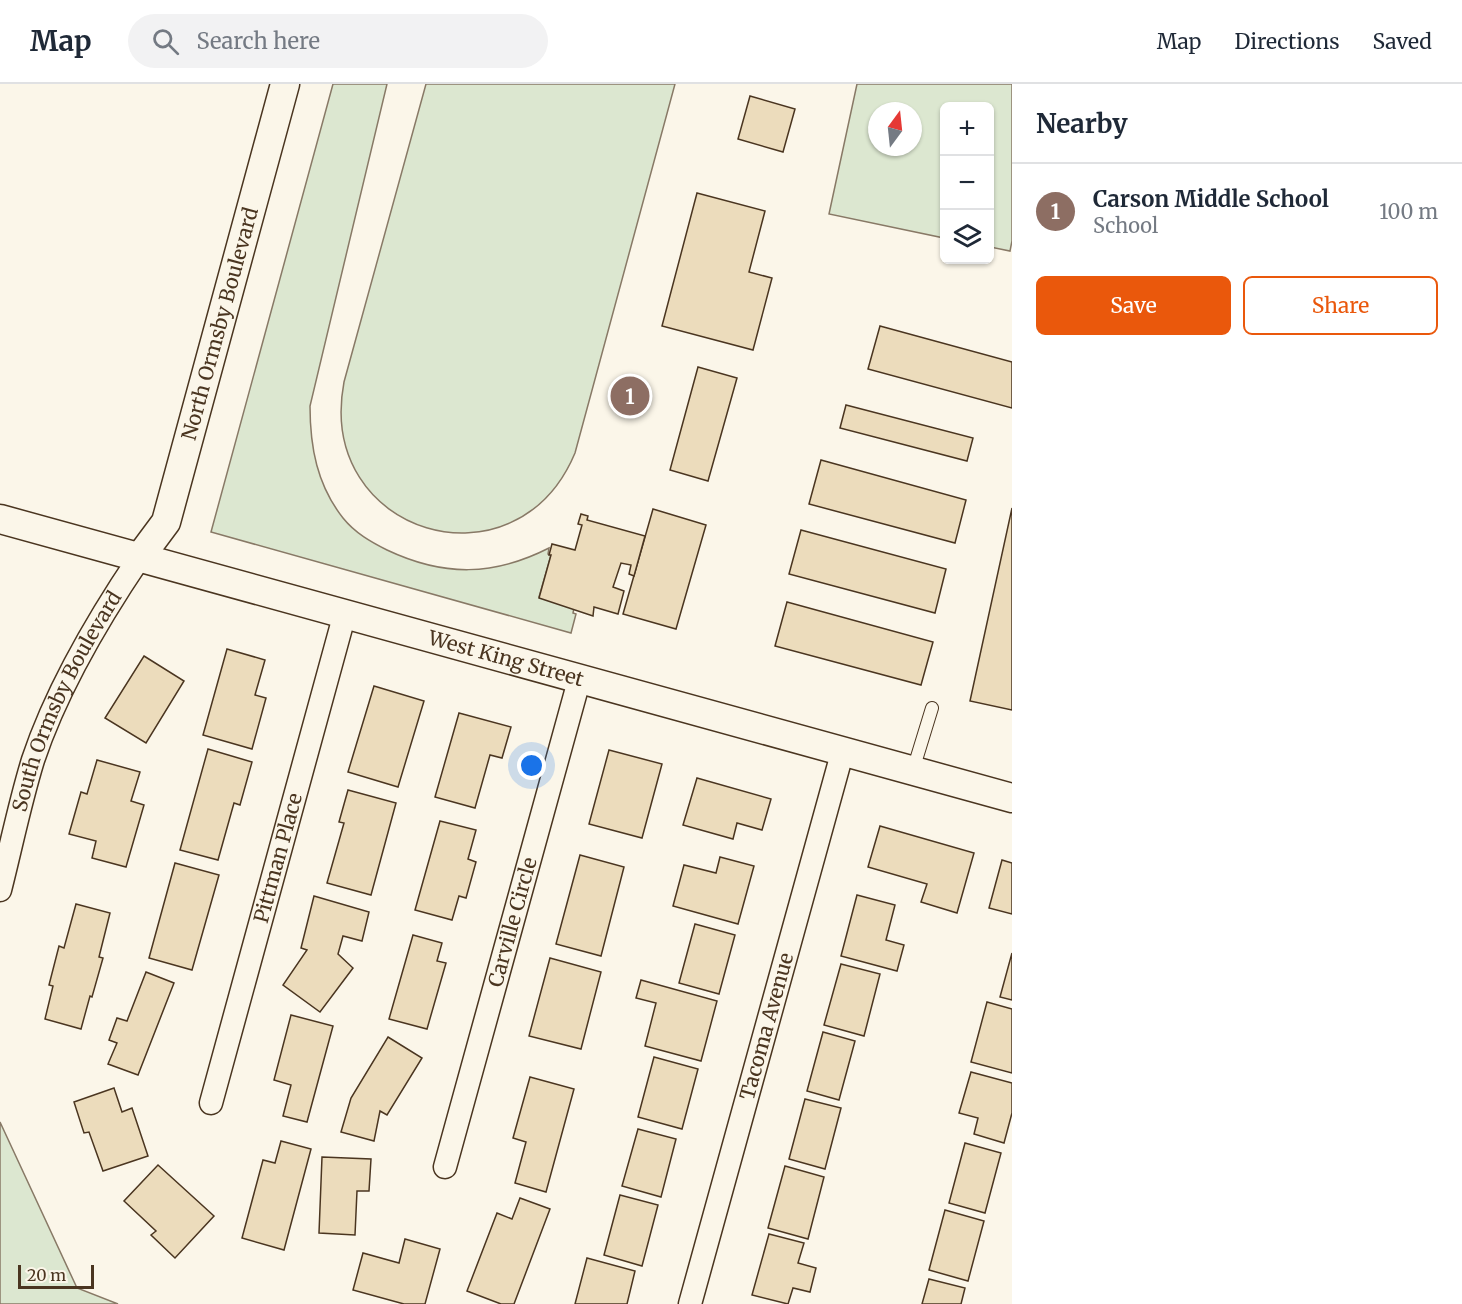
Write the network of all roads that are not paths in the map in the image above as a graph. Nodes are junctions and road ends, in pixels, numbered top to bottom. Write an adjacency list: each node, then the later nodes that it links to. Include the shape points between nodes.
1 (285, 84): 3 (street, North Ormsby Boulevard, via 166,522)
2 (0, 519): 3 (street, West King Street)
3 (140, 557): 4 (street, West King Street); 10 (street, South Ormsby Boulevard, via 61,690 33,760)
4 (345, 613): 5 (street, West King Street); 11 (street, Pittman Place)
5 (580, 677): 7 (street, West King Street); 12 (street, Carville Circle)
6 (932, 708): 8 (lane)
7 (843, 750): 8 (street, West King Street); 13 (street, Tacoma Avenue)
8 (913, 770): 9 (street, West King Street)
9 (1012, 798)
10 (0, 890)
11 (211, 1103)
12 (445, 1167)
13 (690, 1304)

